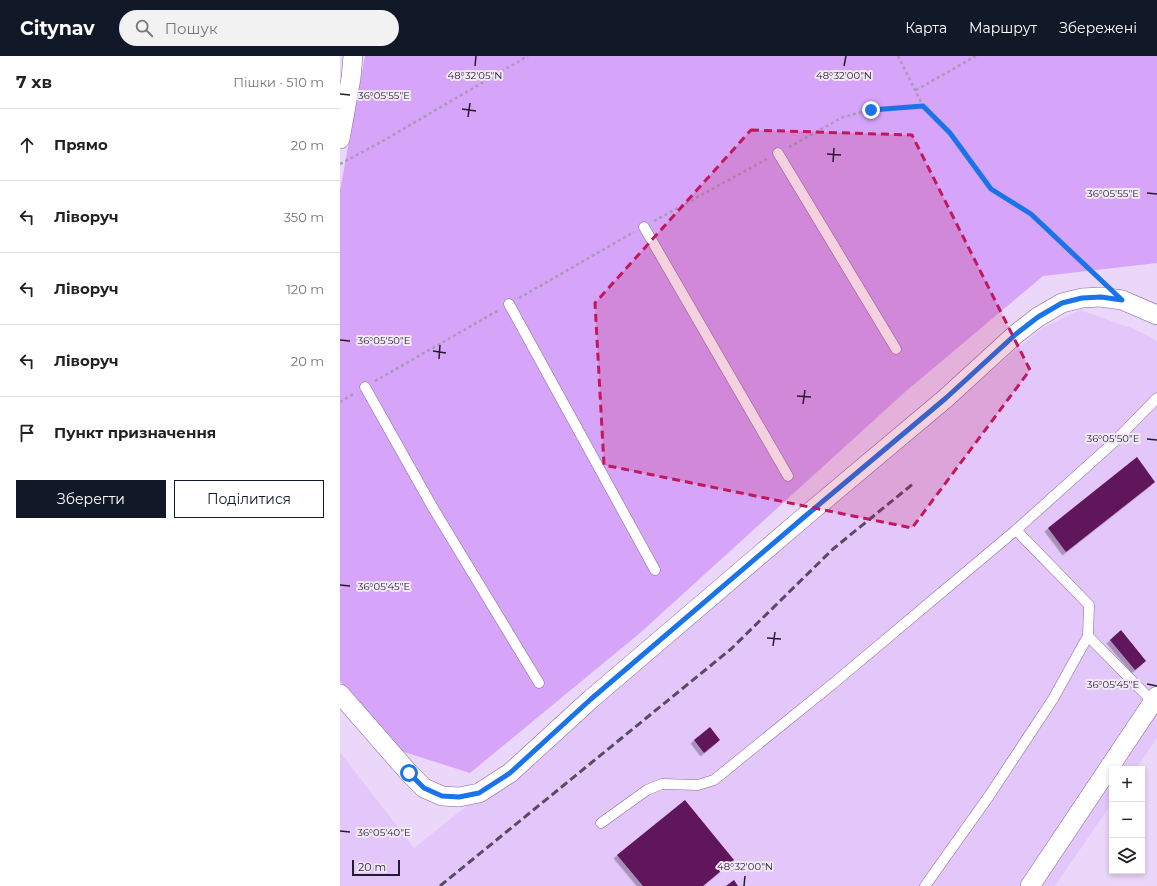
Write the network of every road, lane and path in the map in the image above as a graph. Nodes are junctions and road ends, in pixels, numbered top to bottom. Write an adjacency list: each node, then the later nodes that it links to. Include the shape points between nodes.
1 (354, 56): 7 (street)
2 (528, 56): 9 (path)
3 (898, 56): 5 (path)
4 (976, 56): 5 (path)
5 (916, 90): 6 (path)
6 (923, 106): 8 (path, via 871,110 843,117); 11 (path, via 950,133 991,189 1031,214)
7 (340, 139)
8 (778, 153): 10 (path); 14 (lane)
9 (340, 164)
10 (644, 227): 12 (path); 18 (lane)
11 (1122, 300): 13 (street); 23 (street, via 1082,298 1062,303 1038,317 597,694 510,773 479,793 459,797 442,796 424,788)
12 (509, 304): 15 (path); 20 (lane)
13 (1157, 315)
14 (896, 349)
15 (365, 387): 17 (path); 22 (lane, via 433,508)
16 (1157, 398): 19 (lane, via 1113,443)
17 (340, 402)
18 (788, 476)
19 (1016, 530): 21 (lane, via 1089,606); 25 (lane, via 714,780 698,784 662,784 646,790)
20 (655, 570)
21 (1088, 636): 24 (lane); 26 (lane, via 1044,712 989,796)
22 (539, 683)
23 (340, 694)
24 (1155, 699): 27 (street)
25 (601, 823)
26 (924, 886)
27 (1030, 886)

